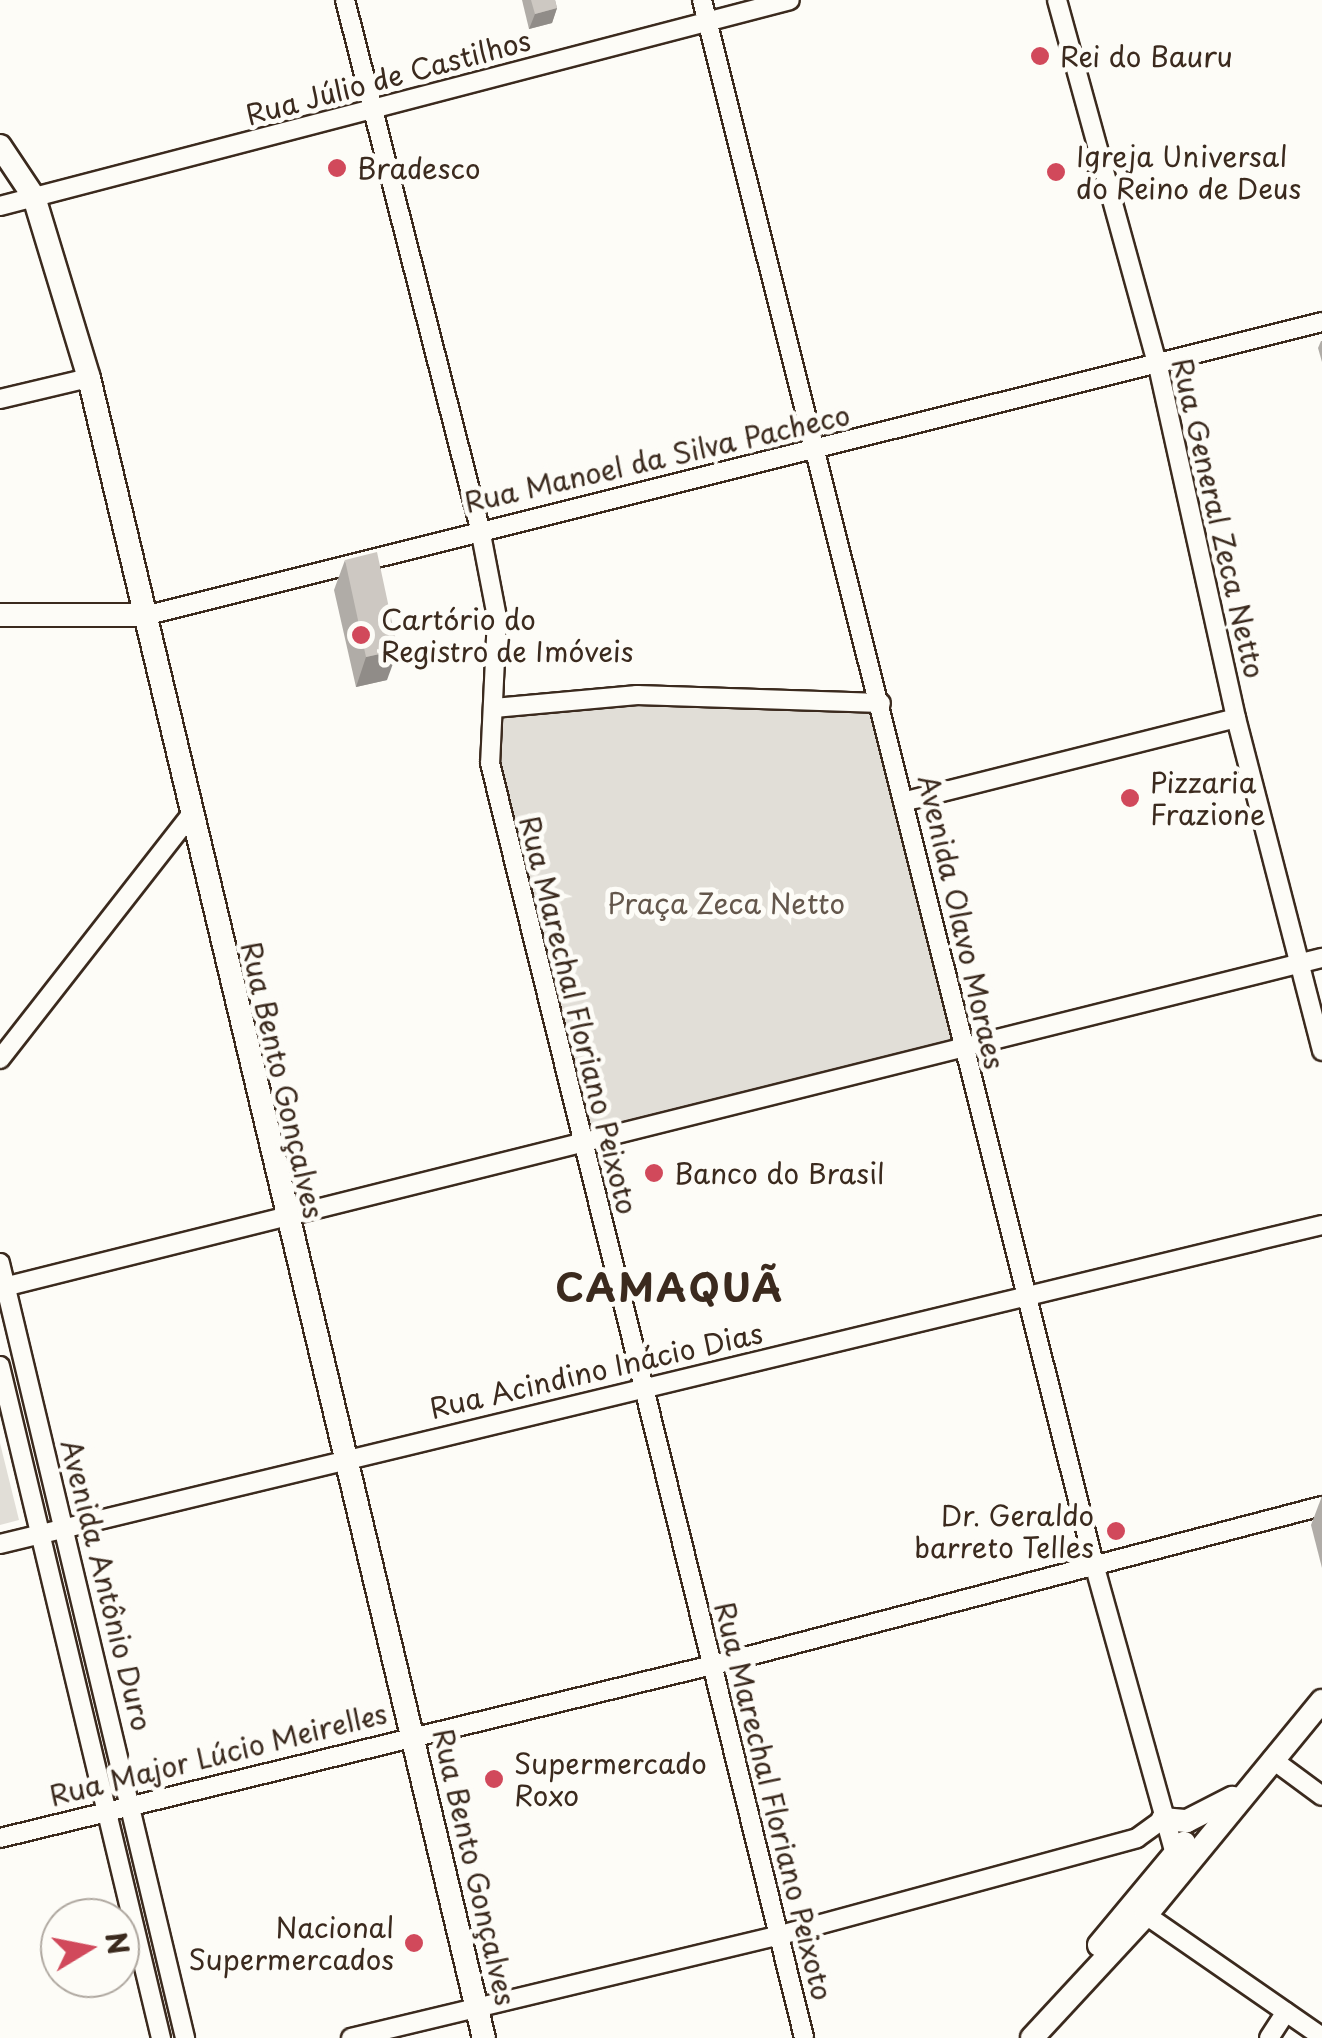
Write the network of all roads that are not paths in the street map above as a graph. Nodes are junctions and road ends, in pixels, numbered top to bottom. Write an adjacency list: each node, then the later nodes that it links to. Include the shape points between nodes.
1 (345, 0): 6 (street, Rua Marechal Floriano Peixoto)
2 (702, 0): 5 (street, Avenida Olavo Moraes)
3 (790, 0): 5 (street, Rua Júlio de Castilhos)
4 (1057, 0): 11 (street, Rua General Zeca Netto)
5 (708, 22): 6 (street, Rua Júlio de Castilhos); 14 (street, Avenida Olavo Moraes)
6 (371, 110): 8 (street, Rua Júlio de Castilhos); 15 (street, Rua Marechal Floriano Peixoto)
7 (0, 146): 8 (main road, Rua Bento Gonçalves)
8 (34, 197): 9 (street, Rua Júlio de Castilhos); 12 (main road, Rua Bento Gonçalves)
9 (0, 206)
10 (1322, 322): 11 (street, Rua Manoel da Silva Pacheco)
11 (1158, 366): 14 (street, Rua Manoel da Silva Pacheco); 20 (street, Rua General Zeca Netto)
12 (88, 378): 13 (street); 16 (main road, Rua Bento Gonçalves)
13 (0, 399)
14 (818, 452): 15 (street, Rua Manoel da Silva Pacheco); 18 (street, Avenida Olavo Moraes)
15 (480, 529): 16 (street, Rua Manoel da Silva Pacheco); 19 (street, Rua Marechal Floriano Peixoto, via 497,617)
16 (148, 614): 17 (main road, Rua Manoel da Silva Pacheco); 22 (main road, Rua Bento Gonçalves)
17 (0, 615)
18 (881, 704): 19 (street, via 637,695); 21 (street, Avenida Olavo Moraes)
19 (494, 708): 28 (street, Rua Marechal Floriano Peixoto, via 490,763)
20 (1236, 718): 21 (street); 24 (street, Rua General Zeca Netto)
21 (906, 801): 25 (street, Avenida Olavo Moraes)
22 (190, 816): 27 (street); 29 (main road, Rua Bento Gonçalves)
23 (1322, 958): 24 (street)
24 (1299, 964): 25 (street); 26 (street, Rua General Zeca Netto)
25 (963, 1044): 28 (street); 33 (street, Avenida Olavo Moraes)
26 (1322, 1050)
27 (0, 1059)
28 (580, 1144): 29 (street); 35 (street, Rua Marechal Floriano Peixoto)
29 (284, 1218): 32 (street); 36 (main road, Rua Bento Gonçalves)
30 (1322, 1224): 33 (street, Rua Acindino Inácio Dias)
31 (0, 1262): 32 (street, Avenida Antônio Duro)
32 (3, 1287): 38 (street, Avenida Antônio Duro)
33 (1026, 1296): 35 (street, Rua Acindino Inácio Dias); 41 (street, Avenida Olavo Moraes)
34 (0, 1366): 39 (street, Avenida Antônio Duro)
35 (643, 1388): 36 (street, Rua Acindino Inácio Dias); 42 (street, Rua Marechal Floriano Peixoto)
36 (345, 1458): 38 (street, Rua Acindino Inácio Dias); 44 (main road, Rua Bento Gonçalves)
37 (1322, 1506): 41 (street, Rua Major Lúcio Meirelles)
38 (64, 1528): 39 (street, Rua Acindino Inácio Dias); 48 (street, Avenida Antônio Duro)
39 (41, 1533): 40 (street, Rua Acindino Inácio Dias); 50 (street, Avenida Antônio Duro)
40 (0, 1544)
41 (1094, 1564): 42 (street, Rua Major Lúcio Meirelles); 51 (street, Avenida Olavo Moraes)
42 (712, 1665): 44 (street, Rua Major Lúcio Meirelles); 55 (street, Rua Marechal Floriano Peixoto)
43 (1322, 1701): 45 (main road)
44 (413, 1733): 48 (street, Rua Major Lúcio Meirelles); 57 (main road, Rua Bento Gonçalves)
45 (1272, 1759): 46 (main road); 47 (street)
46 (1239, 1794): 49 (main road); 54 (main road)
47 (1322, 1796)
48 (132, 1805): 50 (street, Rua Major Lúcio Meirelles); 61 (street, Avenida Antônio Duro)
49 (1212, 1809): 51 (main road, via 1187,1821); 53 (main road)
50 (108, 1810): 52 (street, Rua Major Lúcio Meirelles); 60 (street, Avenida Antônio Duro)
51 (1163, 1818): 53 (street, Avenida Olavo Moraes); 55 (street, via 1137,1838)
52 (0, 1838)
53 (1175, 1854): 54 (main road); 56 (main road, via 1092,1954)
54 (1146, 1915): 56 (main road); 58 (street)
55 (778, 1936): 57 (street); 64 (street, Rua Marechal Floriano Peixoto)
56 (1062, 2004): 65 (main road)
57 (476, 2008): 62 (street); 63 (main road, Rua Bento Gonçalves)
58 (1286, 2012): 59 (street); 66 (street)
59 (1322, 2037)
60 (161, 2038)
61 (185, 2038)
62 (351, 2038)
63 (484, 2038)
64 (804, 2038)
65 (1032, 2038)
66 (1269, 2038)

